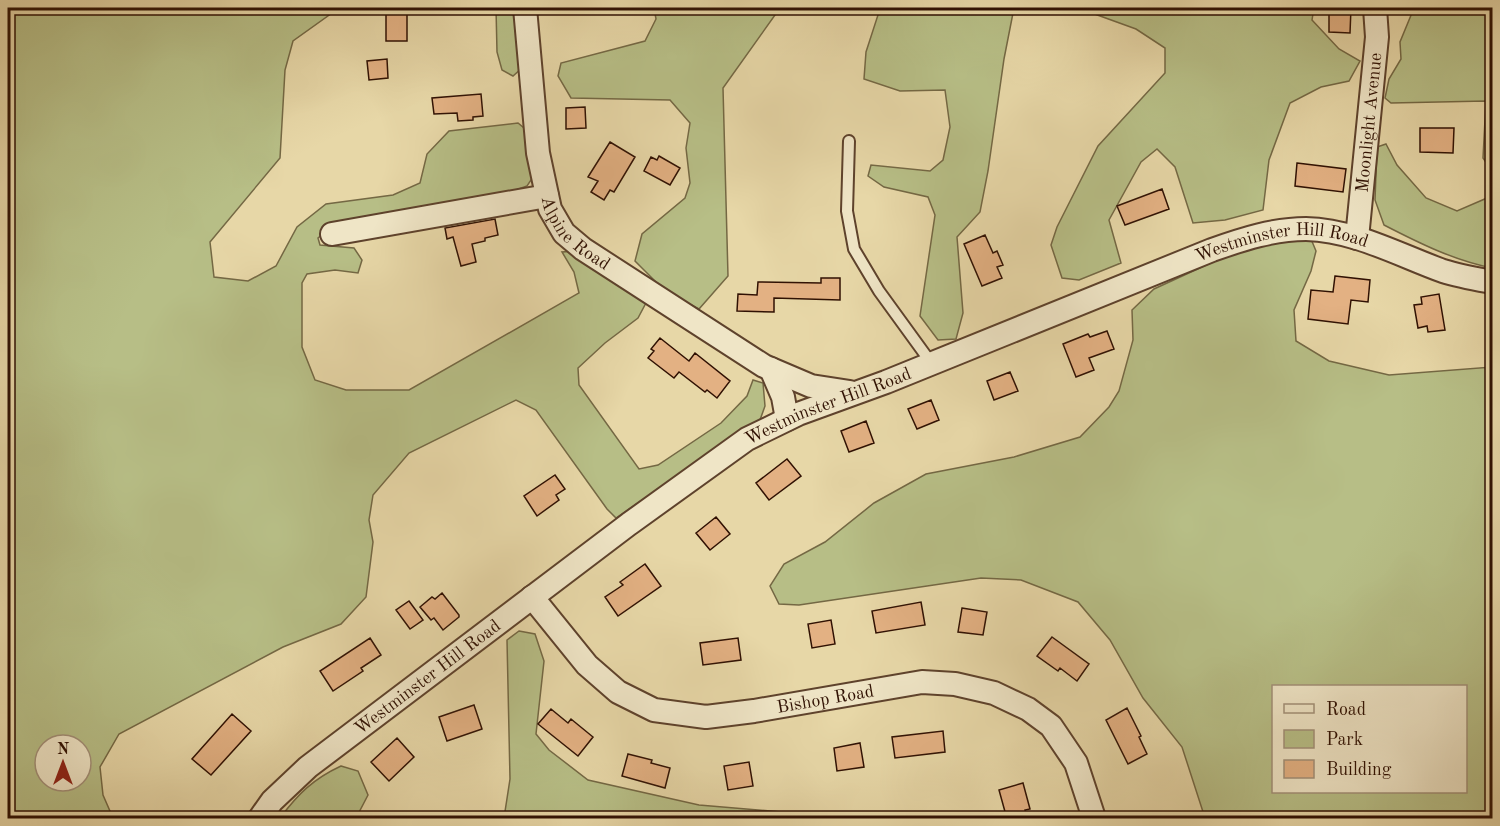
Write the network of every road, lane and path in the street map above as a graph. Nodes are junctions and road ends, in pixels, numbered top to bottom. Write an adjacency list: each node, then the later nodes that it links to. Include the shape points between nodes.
1 (525, 8): 4 (street, Alpine Road, via 538,153)
2 (1375, 8): 6 (street, Moonlight Avenue, via 1377,37)
3 (849, 141): 8 (lane, via 847,211 854,249)
4 (547, 196): 5 (street); 9 (street, Alpine Road, via 558,227 576,244)
5 (332, 234)
6 (1357, 238): 7 (street, Westminster Hill Road, via 1445,271); 8 (street, Westminster Hill Road, via 1306,229 1241,240)
7 (1492, 282)
8 (932, 364): 10 (street, Westminster Hill Road)
9 (771, 369): 10 (street, Alpine Road, via 821,388); 11 (street)
10 (857, 392): 11 (street, Westminster Hill Road)
11 (787, 419): 12 (street, Westminster Hill Road, via 747,439)
12 (532, 597): 13 (street, Westminster Hill Road, via 308,767 272,801); 14 (street, Bishop Road, via 587,664 618,692 654,711 706,717 922,682 955,684 994,693 1028,709 1051,726 1076,763)
13 (260, 819)
14 (1094, 819)

